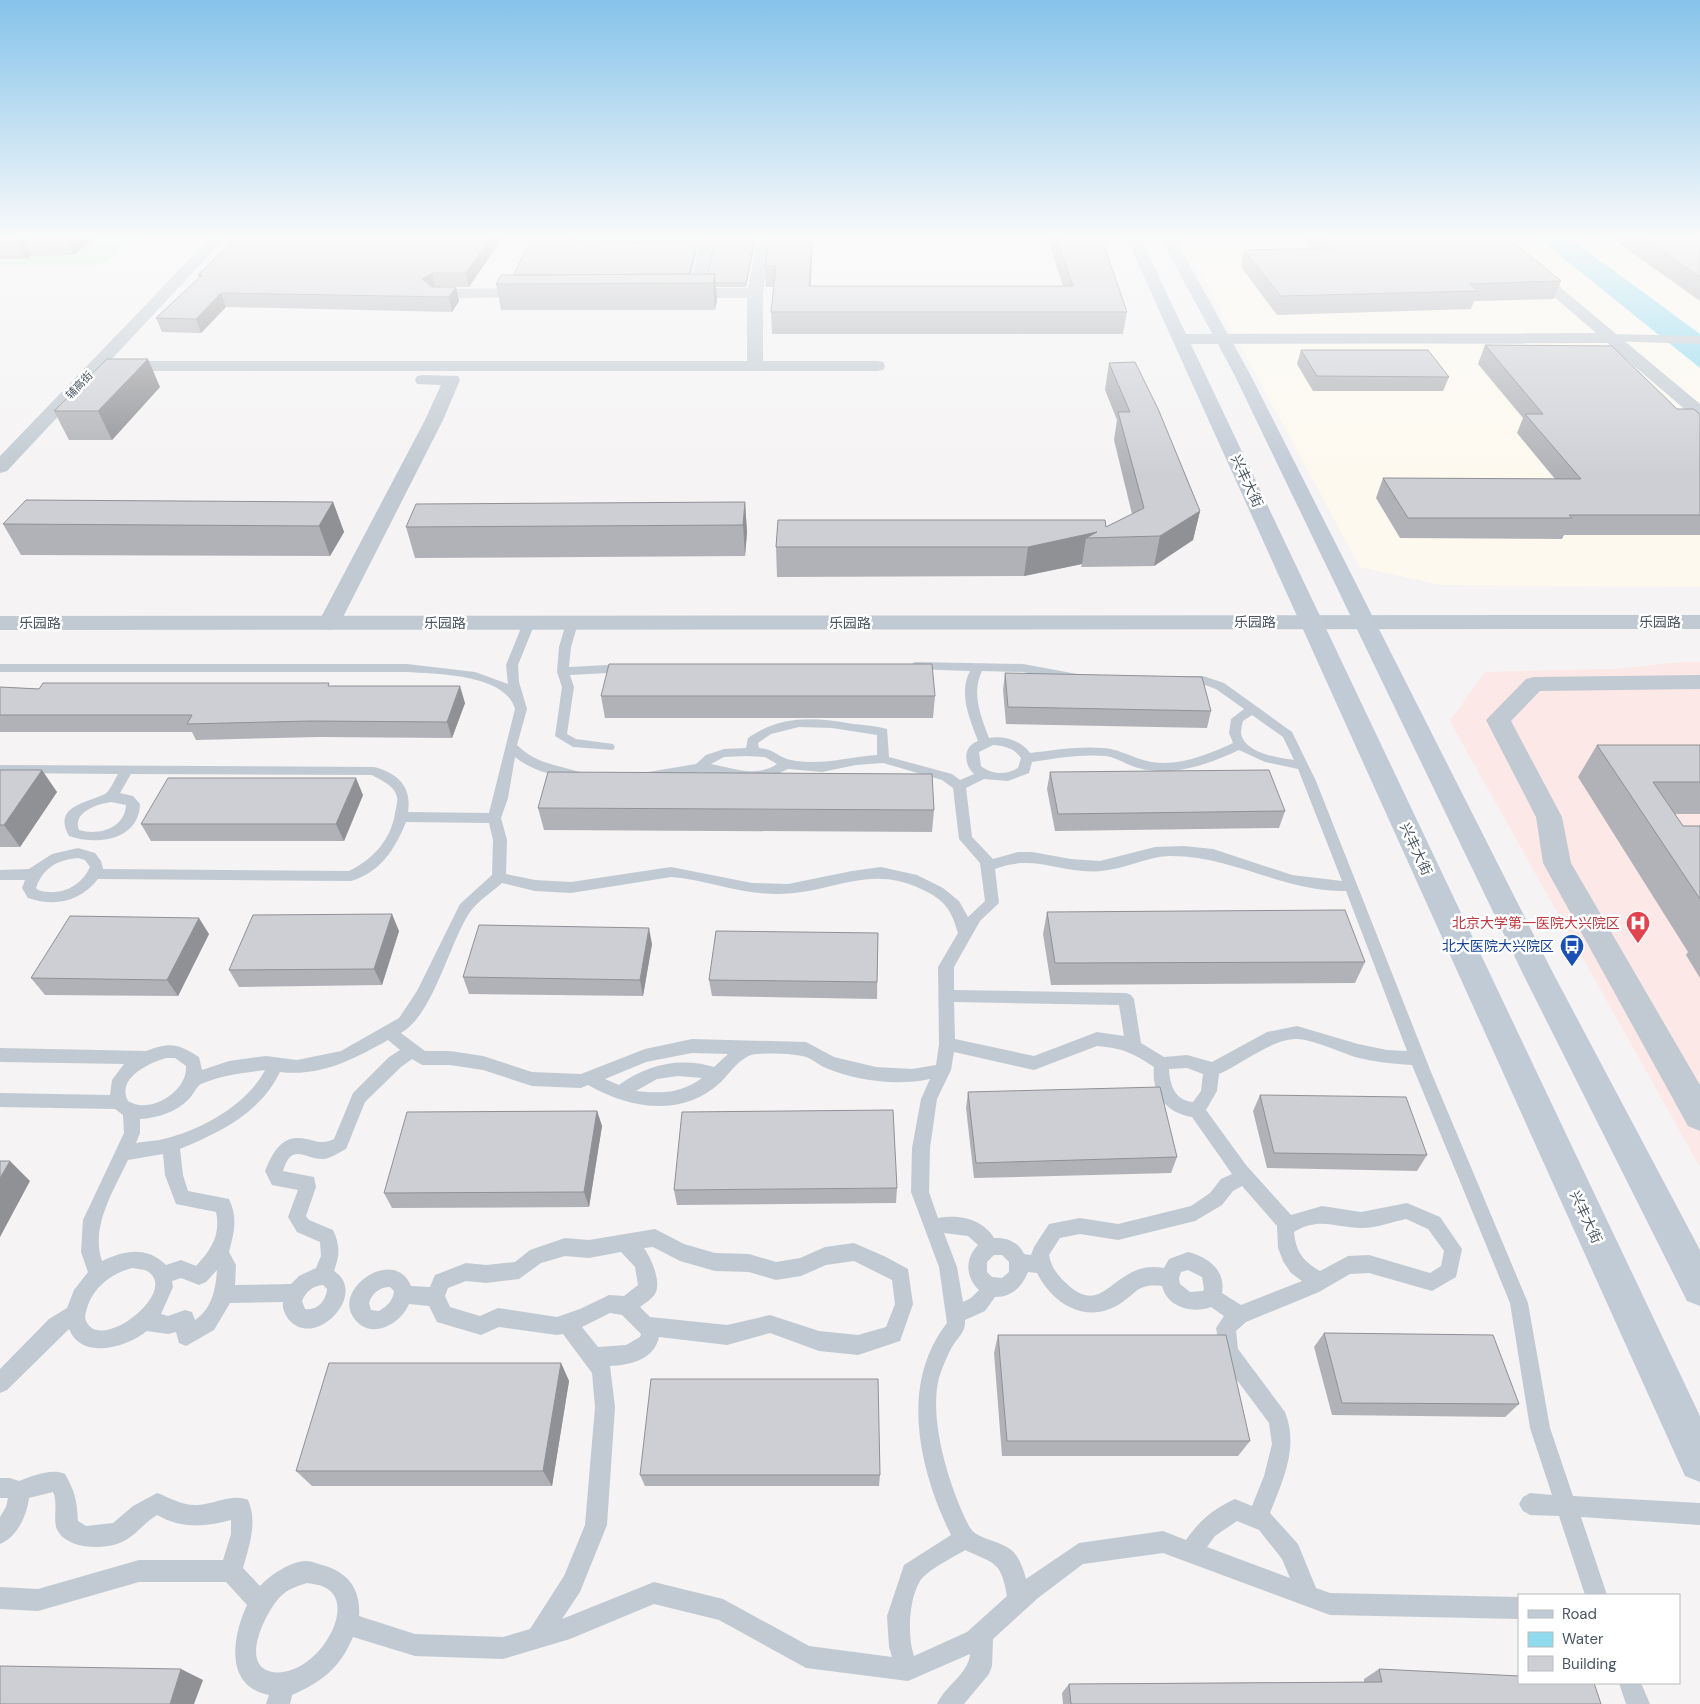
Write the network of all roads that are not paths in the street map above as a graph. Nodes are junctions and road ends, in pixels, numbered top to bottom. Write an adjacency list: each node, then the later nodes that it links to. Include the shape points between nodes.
1 (144, 317): 12 (street, 辅高街)
2 (755, 317): 10 (street)
3 (1170, 317): 7 (main road, 兴丰大街)
4 (1211, 317): 8 (main road)
5 (1586, 317): 6 (street)
6 (1611, 338): 8 (street); 9 (street); 13 (street)
7 (1180, 339): 8 (street); 15 (main road, 兴丰大街)
8 (1224, 340): 21 (main road)
9 (1700, 340)
10 (755, 366): 11 (street); 12 (street)
11 (877, 366)
12 (92, 372): 14 (street, 辅高街); 18 (street, via 245,380 452,380)
13 (1700, 413)
14 (0, 467)
15 (1313, 622): 20 (street, 乐园路); 21 (street, 乐园路); 114 (main road, 兴丰大街)
16 (1700, 622): 21 (street, 乐园路)
17 (0, 623): 18 (street, 乐园路)
18 (329, 623): 19 (street, 乐园路)
19 (528, 623): 20 (street, 乐园路); 30 (lane, via 512,665)
20 (572, 623): 26 (lane, via 565,647)
21 (1365, 623): 97 (main road, via 1539,976)
22 (896, 666): 23 (lane)
23 (978, 667): 27 (lane, via 1023,668); 32 (lane, via 972,676 971,704)
24 (0, 668): 30 (lane, via 407,668 460,673 492,682 509,690)
25 (637, 668): 26 (lane)
26 (563, 672): 35 (lane, via 568,688 561,736 573,742)
27 (1089, 678)
28 (1174, 679): 31 (lane, via 1203,680 1220,686)
29 (1700, 682): 80 (street, via 1534,684 1498,720 1549,818 1557,864)
30 (521, 709): 34 (lane)
31 (1252, 709): 33 (lane, via 1237,719 1235,733); 40 (lane, via 1288,735)
32 (985, 743): 37 (lane, via 1003,741 1012,744 1019,747); 44 (lane, via 978,746 971,757 977,769)
33 (1240, 745): 37 (lane, via 1181,767 1156,767 1137,763 1121,754 1102,752); 40 (lane, via 1254,756)
34 (511, 746): 45 (lane, via 519,756 536,764 561,773); 50 (lane)
35 (609, 747)
36 (753, 752): 38 (lane, via 752,741 761,734 788,724 825,722 883,732); 39 (lane, via 768,753); 41 (lane, via 726,752 705,761)
37 (1027, 758): 44 (lane, via 1024,770 1011,777)
38 (883, 759): 39 (lane, via 822,768); 47 (lane, via 947,777)
39 (786, 764): 41 (lane, via 777,772 760,776 739,776)
40 (1302, 765): 58 (lane)
41 (700, 768): 46 (lane)
42 (0, 769): 43 (lane)
43 (127, 769): 48 (lane); 49 (lane, via 374,772 395,782 404,798)
44 (984, 774): 47 (lane)
45 (590, 777)
46 (631, 779)
47 (959, 786): 53 (lane, via 966,839)
48 (111, 797): 51 (lane, via 101,798 81,808 70,822 74,833); 51 (lane, via 133,804 132,816 110,833)
49 (401, 817): 50 (lane); 56 (lane, via 387,852 368,868 350,876)
50 (494, 818): 57 (lane, via 500,840)
51 (90, 838): 52 (lane)
52 (80, 854): 54 (lane, via 52,860); 56 (lane, via 96,861)
53 (988, 866): 58 (lane, via 1000,860 1034,855 1072,864 1100,866 1157,852 1193,852 1214,854 1301,882 1324,887); 59 (lane, via 992,903 975,916)
54 (34, 873): 55 (lane); 56 (lane, via 29,888 33,894 50,898 71,894 86,885)
55 (0, 874)
56 (95, 874)
57 (499, 877): 59 (lane, via 526,885 572,888 672,872 763,889 801,888 874,871 896,872 948,897 961,914); 61 (lane, via 465,908 423,995 405,1023)
58 (1349, 886): 68 (lane)
59 (965, 932): 60 (lane, via 946,966)
60 (946, 996): 62 (lane); 63 (lane, via 1126,998)
61 (388, 1032): 65 (lane); 69 (lane, via 344,1058 297,1067)
62 (947, 1044): 63 (lane, via 1034,1064 1096,1039 1120,1040); 71 (lane)
63 (1134, 1046): 70 (lane)
64 (754, 1047): 71 (lane, via 806,1049 830,1064 876,1074 912,1076); 73 (lane, via 730,1060); 74 (lane, via 692,1046 645,1056)
65 (410, 1050): 74 (lane, via 422,1058 483,1063 532,1079 580,1081); 93 (lane, via 359,1098 340,1144 324,1151 298,1145 286,1150 278,1159 274,1171 278,1179 308,1183 297,1217 302,1226 327,1236 332,1245)
66 (0, 1055): 67 (lane)
67 (146, 1058): 75 (lane, via 166,1052 183,1054 193,1062); 78 (lane, via 122,1078 118,1089)
68 (1417, 1058): 72 (lane, via 1358,1051 1297,1032 1274,1037); 117 (lane, via 1519,1303 1540,1428)
69 (276, 1064): 75 (lane, via 229,1068); 81 (lane, via 260,1093 235,1114)
70 (1162, 1064): 72 (lane, via 1193,1061); 79 (lane, via 1167,1096 1179,1107)
71 (943, 1070): 85 (lane, via 929,1099 921,1148 920,1192)
72 (1211, 1070): 79 (lane, via 1210,1090)
73 (717, 1075): 76 (lane, via 684,1096 651,1100); 76 (lane, via 699,1069 658,1072 642,1077)
74 (589, 1078): 76 (lane)
75 (193, 1080): 78 (lane, via 178,1099 167,1106 142,1113)
76 (620, 1094)
77 (0, 1100): 78 (lane)
78 (126, 1106): 82 (lane, via 132,1133)
79 (1197, 1110): 83 (lane)
80 (1700, 1116)
81 (171, 1145): 82 (lane); 88 (lane, via 174,1176 182,1198 223,1205 227,1222)
82 (123, 1152): 91 (lane, via 92,1220 90,1252)
83 (1243, 1176): 84 (lane); 90 (lane, via 1227,1185 1216,1198 1195,1213 1118,1232 1080,1226 1055,1230 1040,1253)
84 (1289, 1226): 95 (lane, via 1285,1228 1286,1245 1295,1267); 95 (lane, via 1322,1214 1361,1220 1407,1211 1434,1223 1453,1248 1449,1271 1432,1282 1369,1264 1348,1265)
85 (933, 1228): 87 (lane, via 944,1223 962,1226 980,1233); 107 (lane, via 948,1267)
86 (625, 1244): 102 (lane, via 589,1249 565,1247 536,1256 519,1270 486,1274 466,1272 442,1281); 105 (lane, via 646,1268 648,1289); 111 (lane, via 655,1238 680,1252 715,1262 749,1264 776,1271 801,1267 825,1256 854,1252 901,1275 904,1304 893,1334 858,1345 819,1341 770,1324 728,1335)
87 (989, 1247): 89 (lane, via 1004,1247); 96 (lane, via 976,1262 979,1276)
88 (220, 1254): 92 (lane, via 199,1276 181,1269); 99 (lane, via 227,1265)
89 (1018, 1262): 90 (lane); 96 (lane, via 1018,1274 1011,1284)
90 (1042, 1265): 94 (lane, via 1061,1292 1076,1303 1097,1305 1112,1299 1137,1279)
91 (98, 1275): 92 (lane, via 132,1259 156,1265); 106 (lane, via 81,1294)
92 (163, 1275): 109 (lane, via 162,1296)
93 (322, 1276): 98 (lane, via 307,1281); 104 (lane, via 334,1281)
94 (1169, 1278): 101 (lane, via 1174,1292 1187,1301 1201,1302); 101 (lane, via 1175,1265 1196,1262 1212,1277 1214,1290)
95 (1320, 1281): 108 (lane)
96 (991, 1286): 107 (lane, via 983,1302 968,1311)
97 (1700, 1288)
98 (295, 1293): 99 (lane); 104 (lane, via 292,1308 306,1319 321,1316)
99 (225, 1294): 109 (lane, via 207,1323 186,1336 185,1319 168,1325)
100 (404, 1294): 102 (lane); 103 (lane, via 400,1283 388,1278 372,1282); 103 (lane, via 395,1313 374,1321 362,1315)
101 (1211, 1296): 108 (lane)
102 (435, 1297): 110 (lane, via 444,1314 482,1326 498,1317 557,1326)
103 (360, 1298): 104 (lane)
104 (336, 1299)
105 (627, 1306): 110 (lane, via 609,1304); 111 (lane, via 645,1326)
106 (76, 1313): 109 (lane, via 80,1331 103,1339 132,1331); 113 (lane, via 56,1326)
107 (956, 1313): 121 (lane, via 956,1326 946,1339 929,1379 927,1405 929,1435 947,1505)
108 (1239, 1314): 119 (lane, via 1226,1328 1229,1353 1278,1419 1282,1444 1274,1476)
109 (145, 1321)
110 (566, 1323): 112 (lane)
111 (652, 1328): 112 (lane, via 648,1343 629,1355)
112 (594, 1357): 132 (lane, via 602,1370 605,1407 596,1525 572,1584)
113 (0, 1383)
114 (1700, 1461)
115 (8, 1491): 120 (lane, via 18,1508); 123 (lane, via 58,1481 66,1499 67,1527 84,1537 118,1533 157,1503 169,1512 192,1517 241,1507 242,1534)
116 (1530, 1504): 117 (lane)
117 (1565, 1506): 118 (lane); 124 (lane)
118 (1700, 1514)
119 (1257, 1519): 122 (lane, via 1235,1510 1207,1528); 125 (lane, via 1266,1522 1290,1552)
120 (0, 1533)
121 (964, 1539): 127 (lane, via 1000,1553 1011,1563); 133 (lane, via 912,1574 898,1616 900,1647)
122 (1190, 1552): 125 (lane); 127 (lane, via 1163,1542 1079,1554)
123 (232, 1571): 126 (lane, via 139,1571 38,1600); 128 (lane)
124 (1596, 1594)
125 (1308, 1596): 129 (lane, via 1330,1604)
126 (0, 1598)
127 (1019, 1598): 131 (lane)
128 (260, 1603): 130 (lane, via 274,1587 290,1577 307,1572 323,1573 336,1580 345,1591 349,1606); 135 (lane, via 245,1640 247,1659 254,1674)
129 (1518, 1608)
130 (348, 1624): 132 (lane, via 414,1645 503,1648); 135 (lane, via 342,1642 330,1660 316,1674)
131 (982, 1633): 133 (lane, via 975,1640); 136 (lane, via 981,1666)
132 (538, 1637): 133 (lane, via 570,1628 654,1593 723,1610 806,1657)
133 (908, 1670)
134 (1630, 1684): 137 (lane)
135 (280, 1695)
136 (948, 1704)
137 (1638, 1704)

